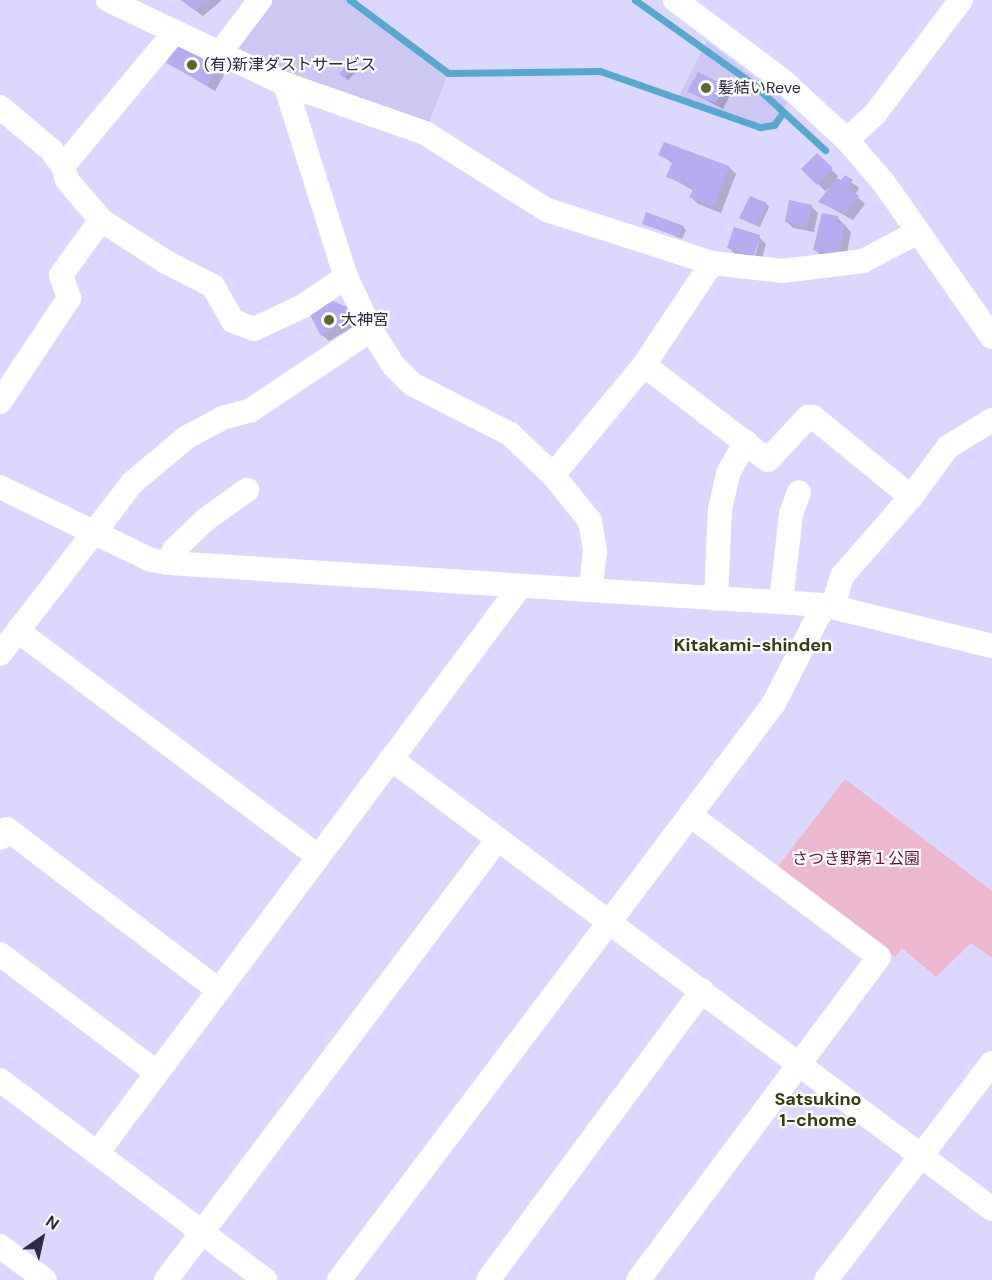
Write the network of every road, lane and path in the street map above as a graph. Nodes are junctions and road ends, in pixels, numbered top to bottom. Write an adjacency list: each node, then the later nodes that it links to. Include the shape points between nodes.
1 (108, 0): 5 (street)
2 (260, 0): 6 (street)
3 (675, 0): 9 (street, via 782,80)
4 (962, 0): 9 (street, via 875,114)
5 (174, 33): 6 (street); 10 (street)
6 (219, 54): 7 (street)
7 (285, 84): 13 (street, via 425,133 547,210); 14 (street)
8 (0, 107): 10 (street, via 21,122)
9 (847, 140): 12 (street, via 884,183)
10 (63, 166): 11 (street, via 67,180)
11 (101, 220): 14 (street, via 166,262 213,286 233,321 254,329 303,306); 18 (street, via 61,275 69,298)
12 (916, 233): 13 (street, via 863,261 782,271); 16 (street)
13 (712, 263): 17 (street)
14 (346, 277): 15 (street)
15 (371, 330): 21 (street, via 393,365 412,384 510,434); 26 (street, via 251,410 222,418 187,437 132,483)
16 (992, 337)
17 (644, 364): 20 (street); 21 (street)
18 (0, 402)
19 (992, 420): 25 (street, via 948,447)
20 (746, 442): 25 (street, via 768,460 808,417 813,417); 30 (street, via 728,472 720,509)
21 (553, 474): 29 (street, via 590,521 595,550)
22 (0, 487): 26 (street)
23 (247, 490): 27 (street, via 205,519 174,550)
24 (799, 492): 31 (street, via 791,514)
25 (911, 497): 32 (street, via 842,576)
26 (96, 532): 27 (street, via 151,560); 33 (street)
27 (169, 563): 28 (street)
28 (519, 588): 29 (street); 36 (street)
29 (591, 589): 30 (street)
30 (716, 599): 31 (street)
31 (781, 602): 32 (street)
32 (829, 606): 34 (street); 37 (street, via 774,703)
33 (18, 631): 35 (street); 40 (street)
34 (992, 646)
35 (0, 654)
36 (391, 759): 39 (street); 40 (street)
37 (690, 815): 41 (street); 46 (street, via 879,957)
38 (0, 838): 43 (street, via 7,829)
39 (498, 839): 41 (street); 52 (street)
40 (318, 856): 43 (street)
41 (610, 923): 44 (street); 57 (street)
42 (0, 954): 47 (street)
43 (218, 990): 47 (street)
44 (702, 991): 46 (street); 58 (street)
45 (992, 1063): 50 (street)
46 (798, 1064): 50 (street); 59 (street)
47 (156, 1072): 49 (street)
48 (0, 1080): 49 (street)
49 (98, 1152): 52 (street)
50 (921, 1156): 51 (street); 60 (street)
51 (992, 1209)
52 (202, 1232): 55 (street); 56 (street)
53 (0, 1246): 54 (street)
54 (45, 1280)
55 (166, 1280)
56 (265, 1280)
57 (339, 1280)
58 (488, 1280)
59 (638, 1280)
60 (826, 1280)

